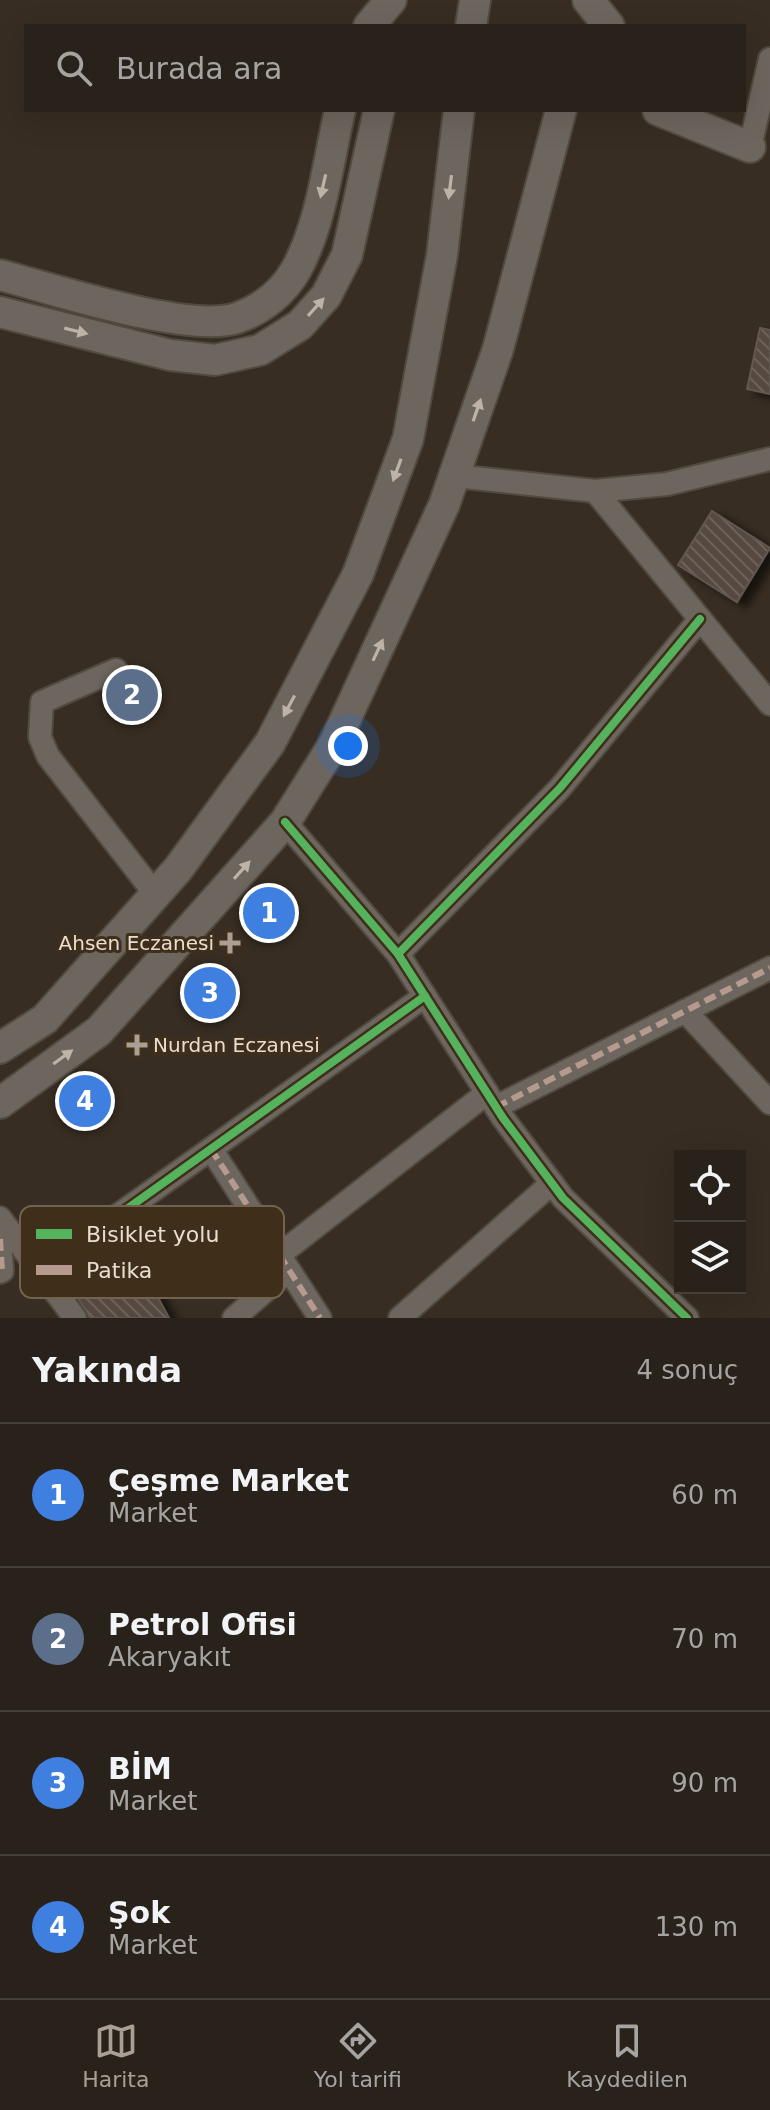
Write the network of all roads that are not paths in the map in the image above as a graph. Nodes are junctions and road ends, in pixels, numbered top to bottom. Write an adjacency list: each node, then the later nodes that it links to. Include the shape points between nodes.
1 (391, 0): 4 (main road)
2 (475, 0): 5 (main road)
3 (586, 0): 6 (main road); 7 (main road)
4 (371, 24)
5 (471, 24)
6 (581, 24)
7 (607, 24)
8 (770, 59): 15 (street)
9 (340, 112): 16 (main road, one-way to 16, via 312,230 296,269 271,301 236,319 197,321 145,313)
10 (379, 112): 17 (main road, one-way to 10, via 170,355 215,360 260,350 309,316 347,255)
11 (459, 112): 25 (main road, one-way to 25, via 442,255 408,439 358,574 270,743)
12 (560, 112): 19 (main road, one-way to 12, via 498,349)
13 (663, 112): 15 (main road)
14 (706, 112): 15 (main road)
15 (750, 147)
16 (0, 275)
17 (0, 312)
18 (770, 459): 20 (street, via 667,484)
19 (455, 476): 20 (street); 24 (main road, one-way to 19, via 334,744)
20 (595, 491): 21 (street)
21 (700, 619): 23 (street); 26 (street, via 560,788)
22 (116, 670): 25 (street, via 42,702 40,737 48,756)
23 (770, 704)
24 (285, 822): 26 (street); 32 (main road, one-way to 24, via 99,1031)
25 (156, 895): 30 (main road, via 45,1019)
26 (398, 954): 28 (street)
27 (770, 968): 29 (street)
28 (425, 996): 31 (street); 34 (street)
29 (685, 1011): 31 (street); 33 (street)
30 (0, 1048)
31 (492, 1100): 35 (street); 41 (street)
32 (0, 1103)
33 (770, 1103)
34 (211, 1149): 36 (street); 37 (street)
35 (552, 1183): 48 (street); 49 (street)
36 (131, 1206)
37 (248, 1206)
38 (0, 1218): 40 (street)
39 (0, 1239): 42 (street)
40 (20, 1244)
41 (284, 1263): 47 (street)
42 (0, 1272)
43 (60, 1298): 45 (street)
44 (252, 1298): 46 (street)
45 (75, 1318)
46 (234, 1318)
47 (320, 1318)
48 (400, 1318)
49 (687, 1318)

